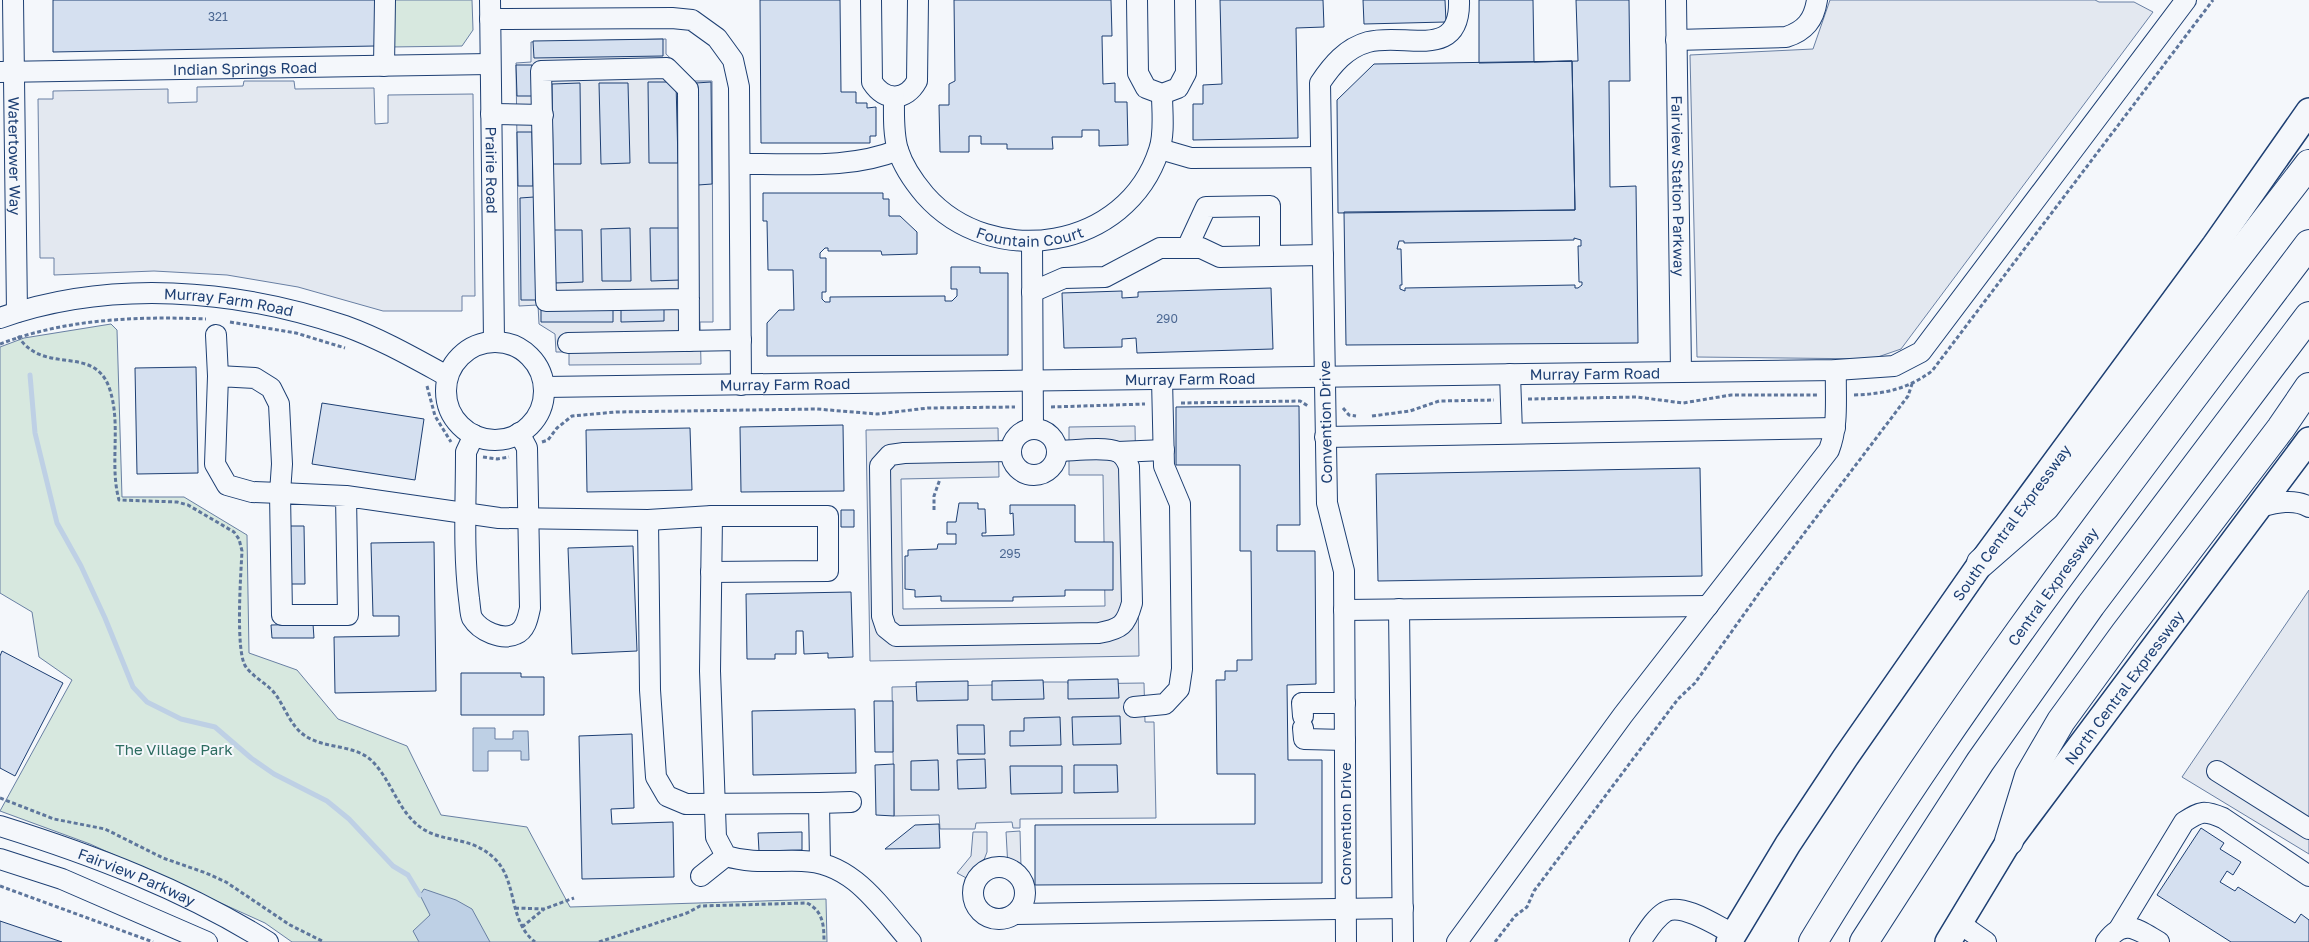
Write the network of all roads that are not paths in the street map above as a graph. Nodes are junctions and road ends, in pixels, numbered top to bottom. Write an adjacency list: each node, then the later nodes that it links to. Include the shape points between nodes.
1 (13, 0): 15 (street, Watertower Way)
2 (385, 0): 14 (street)
3 (871, 0): 17 (street, via 872,82 877,90)
4 (918, 0): 17 (street, via 917,81 912,90)
5 (1137, 0): 16 (street, via 1138,73 1146,88)
6 (1185, 0): 16 (street, via 1186,74 1178,88)
7 (1459, 0): 24 (street, Convention Drive, via 1458,22 1444,37 1431,41 1369,42 1347,51 1331,67 1320,83)
8 (1676, 0): 12 (street, Fairview Station Parkway)
9 (1817, 0): 12 (street, via 1813,17 1800,32 1786,37)
10 (2186, 0): 41 (street, Murray Farm Road, via 1921,352 1894,366)
11 (490, 10): 13 (street, Prairie Road); 25 (street, via 692,20 717,38 733,60 739,87)
12 (1676, 40): 42 (street, Fairview Station Parkway)
13 (490, 64): 14 (street, Indian Springs Road); 19 (street, Prairie Road)
14 (384, 66): 15 (street, Indian Springs Road)
15 (7, 72): 21 (street, Watertower Way)
16 (1162, 94): 22 (street, Fountain Court)
17 (894, 97): 23 (street, Fountain Court)
18 (2309, 111): 71 (main road, South Central Expressway)
19 (491, 114): 20 (street); 38 (street, Prairie Road)
20 (543, 115): 33 (street, via 546,301); 33 (street, via 541,71 667,68 688,89)
21 (7, 123): 35 (street, Watertower Way)
22 (1160, 149): 24 (street, via 1191,158); 27 (street, Fountain Court, via 1132,197 1110,216 1086,230 1060,239)
23 (898, 150): 25 (street, via 876,159 844,163); 27 (street, Fountain Court, via 913,181 936,207 965,227 997,239)
24 (1321, 157): 31 (street, Convention Drive)
25 (740, 164): 37 (street)
26 (2309, 164): 71 (highway, via 2045,507)
27 (1032, 242): 32 (street)
28 (2309, 244): 104 (highway, Central Expressway, via 2001,655 1894,813)
29 (1188, 248): 30 (street, via 1201,248 1220,257); 30 (street, via 1206,207 1270,206); 32 (street, via 1160,248 1105,277 1064,278)
30 (1270, 256): 31 (street)
31 (1322, 256): 46 (street, Convention Drive)
32 (1032, 292): 48 (street)
33 (689, 299): 39 (street)
34 (2309, 316): 105 (highway, via 2091,605 1980,762)
35 (11, 320): 45 (street, Murray Farm Road, via 72,300 127,294 239,299 294,310 347,327 398,349)
36 (216, 325): 44 (street)
37 (741, 340): 39 (street); 49 (street)
38 (494, 341): 45 (street, via 465,351); 51 (street, via 509,343 534,360)
39 (689, 341): 40 (street)
40 (568, 343)
41 (1836, 370): 42 (street, Murray Farm Road); 52 (street)
42 (1681, 372): 43 (street, Murray Farm Road)
43 (1510, 374): 46 (street, Murray Farm Road); 54 (street)
44 (218, 376): 63 (street, via 255,378 271,388 279,404); 63 (street, via 215,464 227,486 252,492)
45 (447, 376): 58 (street, via 447,407)
46 (1324, 377): 47 (street, Murray Farm Road); 55 (street, Convention Drive)
47 (1162, 379): 48 (street, Murray Farm Road); 59 (street)
48 (1033, 381): 49 (street, Murray Farm Road); 53 (street)
49 (741, 385): 51 (street, Murray Farm Road)
50 (2309, 387): 85 (highway, via 2060,721 2029,776)
51 (544, 388): 57 (street, via 543,403)
52 (1835, 428): 54 (street); 73 (street, via 1829,450)
53 (1033, 429): 60 (street, via 1015,438); 61 (street, via 1047,433)
54 (1512, 433): 55 (street)
55 (1326, 436): 75 (street, Convention Drive, via 1327,503 1344,571)
56 (2309, 440): 65 (main road, North Central Expressway)
57 (523, 441): 58 (street); 69 (street)
58 (470, 444): 67 (street)
59 (1164, 450): 62 (street); 77 (street, via 1164,466 1180,504 1180,689 1166,704)
60 (1011, 451): 61 (street, via 1014,465 1034,475 1048,470); 62 (street, via 904,453 890,455 880,466 882,616 886,628 896,636 1081,634 1115,630 1128,619 1132,603 1129,467 1126,458)
61 (1057, 451): 62 (street)
62 (1118, 452)
63 (280, 493): 64 (street); 64 (street, via 282,615 348,615)
64 (346, 496): 67 (street)
65 (2259, 507): 66 (street, via 2282,502); 85 (main road, North Central Expressway)
66 (2309, 507)
67 (466, 513): 69 (street); 69 (street, via 467,582 472,617 493,635 517,634 526,624 530,608)
68 (712, 516): 70 (street); 72 (street); 72 (street, via 828,516 828,571)
69 (529, 519): 70 (street)
70 (648, 520): 81 (street, via 650,690 656,777 667,796 686,804)
71 (1982, 563): 96 (main road, South Central Expressway, via 1845,758)
72 (711, 572): 81 (street, via 710,671)
73 (1708, 606): 74 (street); 102 (street, via 1623,715)
74 (1399, 609): 75 (street); 91 (street)
75 (1344, 610): 76 (street, Convention Drive)
76 (1345, 703): 78 (street, Convention Drive); 78 (street, via 1302,703 1304,739)
77 (1134, 707)
78 (1344, 740): 92 (street, Convention Drive)
79 (2218, 771): 83 (street)
80 (851, 802): 82 (street)
81 (715, 803): 82 (street); 86 (street, via 716,838)
82 (819, 803): 88 (street)
83 (2307, 824)
84 (0, 826): 98 (street, Fairview Parkway, via 73,849 147,880 227,916)
85 (2009, 840): 94 (main road, North Central Expressway)
86 (726, 856): 88 (street, via 745,862); 89 (street)
87 (0, 859): 97 (street, Fairview Parkway, via 62,879)
88 (820, 862): 99 (street, via 861,884)
89 (701, 876)
90 (2309, 876): 95 (street, via 2223,818 2209,812 2198,813 2184,822)
91 (1403, 908): 92 (street); 101 (street)
92 (1346, 909): 93 (street); 100 (street, Convention Drive)
93 (1016, 914)
94 (1954, 932): 106 (street)
95 (2112, 935): 107 (street, via 2133,926)
96 (1731, 938): 103 (street, via 1682,909 1664,913)
97 (207, 942)
98 (268, 942)
99 (911, 942)
100 (1346, 942)
101 (1403, 942)
102 (1457, 942)
103 (1640, 942)
104 (1814, 942)
105 (1864, 942)
106 (1986, 942)
107 (2160, 942)

